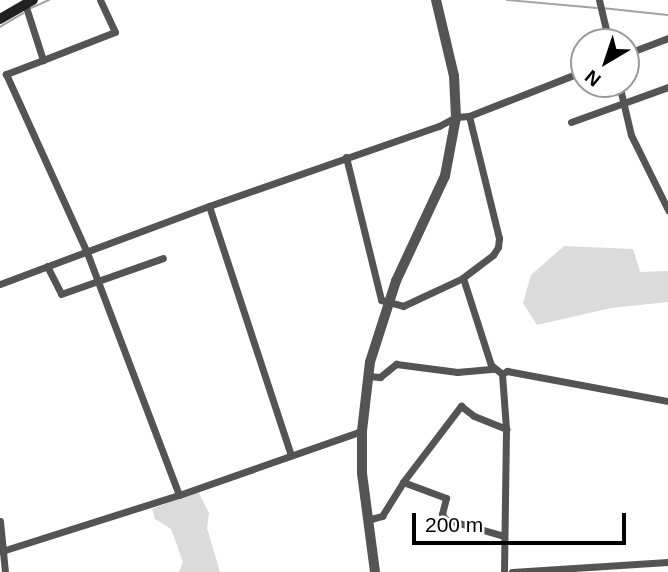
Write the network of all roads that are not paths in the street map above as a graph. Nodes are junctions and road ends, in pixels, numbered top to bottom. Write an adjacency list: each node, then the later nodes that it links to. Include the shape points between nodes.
1 (100, 0): 9 (street, via 115,32)
2 (436, 0): 16 (street, via 454,76)
3 (599, 0): 6 (street)
4 (29, 2): 5 (main road); 9 (street)
5 (0, 19)
6 (606, 28)
7 (668, 38): 8 (street)
8 (640, 49)
9 (43, 60): 10 (street)
10 (3, 76): 21 (street)
11 (570, 76): 15 (street)
12 (668, 88): 14 (street)
13 (622, 98): 14 (street)
14 (623, 101): 17 (street); 20 (street, via 631,135)
15 (469, 116): 16 (street); 24 (street, via 499,238 493,255)
16 (456, 117): 18 (street); 27 (street, via 445,176)
17 (571, 121)
18 (346, 157): 19 (street); 27 (street, via 381,300)
19 (208, 206): 21 (street); 34 (street)
20 (668, 210)
21 (86, 250): 23 (street); 25 (street)
22 (163, 258): 25 (street)
23 (47, 266): 25 (street, via 61,295); 26 (street)
24 (463, 278): 27 (street, via 402,306); 28 (street)
25 (96, 282): 36 (street)
26 (0, 284)
27 (387, 304): 30 (street)
28 (494, 369): 29 (street); 30 (street, via 457,372 396,364 380,377)
29 (502, 374): 31 (street, via 507,371); 32 (street)
30 (368, 376): 33 (street)
31 (668, 401)
32 (506, 429): 35 (street, via 461,406); 39 (street)
33 (362, 430): 34 (street); 37 (street)
34 (291, 455): 36 (street)
35 (403, 482): 37 (street, via 382,516); 39 (street, via 446,498 445,519)
36 (178, 495): 40 (street)
37 (367, 520): 44 (street)
38 (0, 521): 40 (street)
39 (504, 536): 45 (street)
40 (2, 551): 43 (street)
41 (668, 562): 42 (street)
42 (581, 570): 46 (street)
43 (5, 572)
44 (375, 572)
45 (503, 572)
46 (512, 572)

